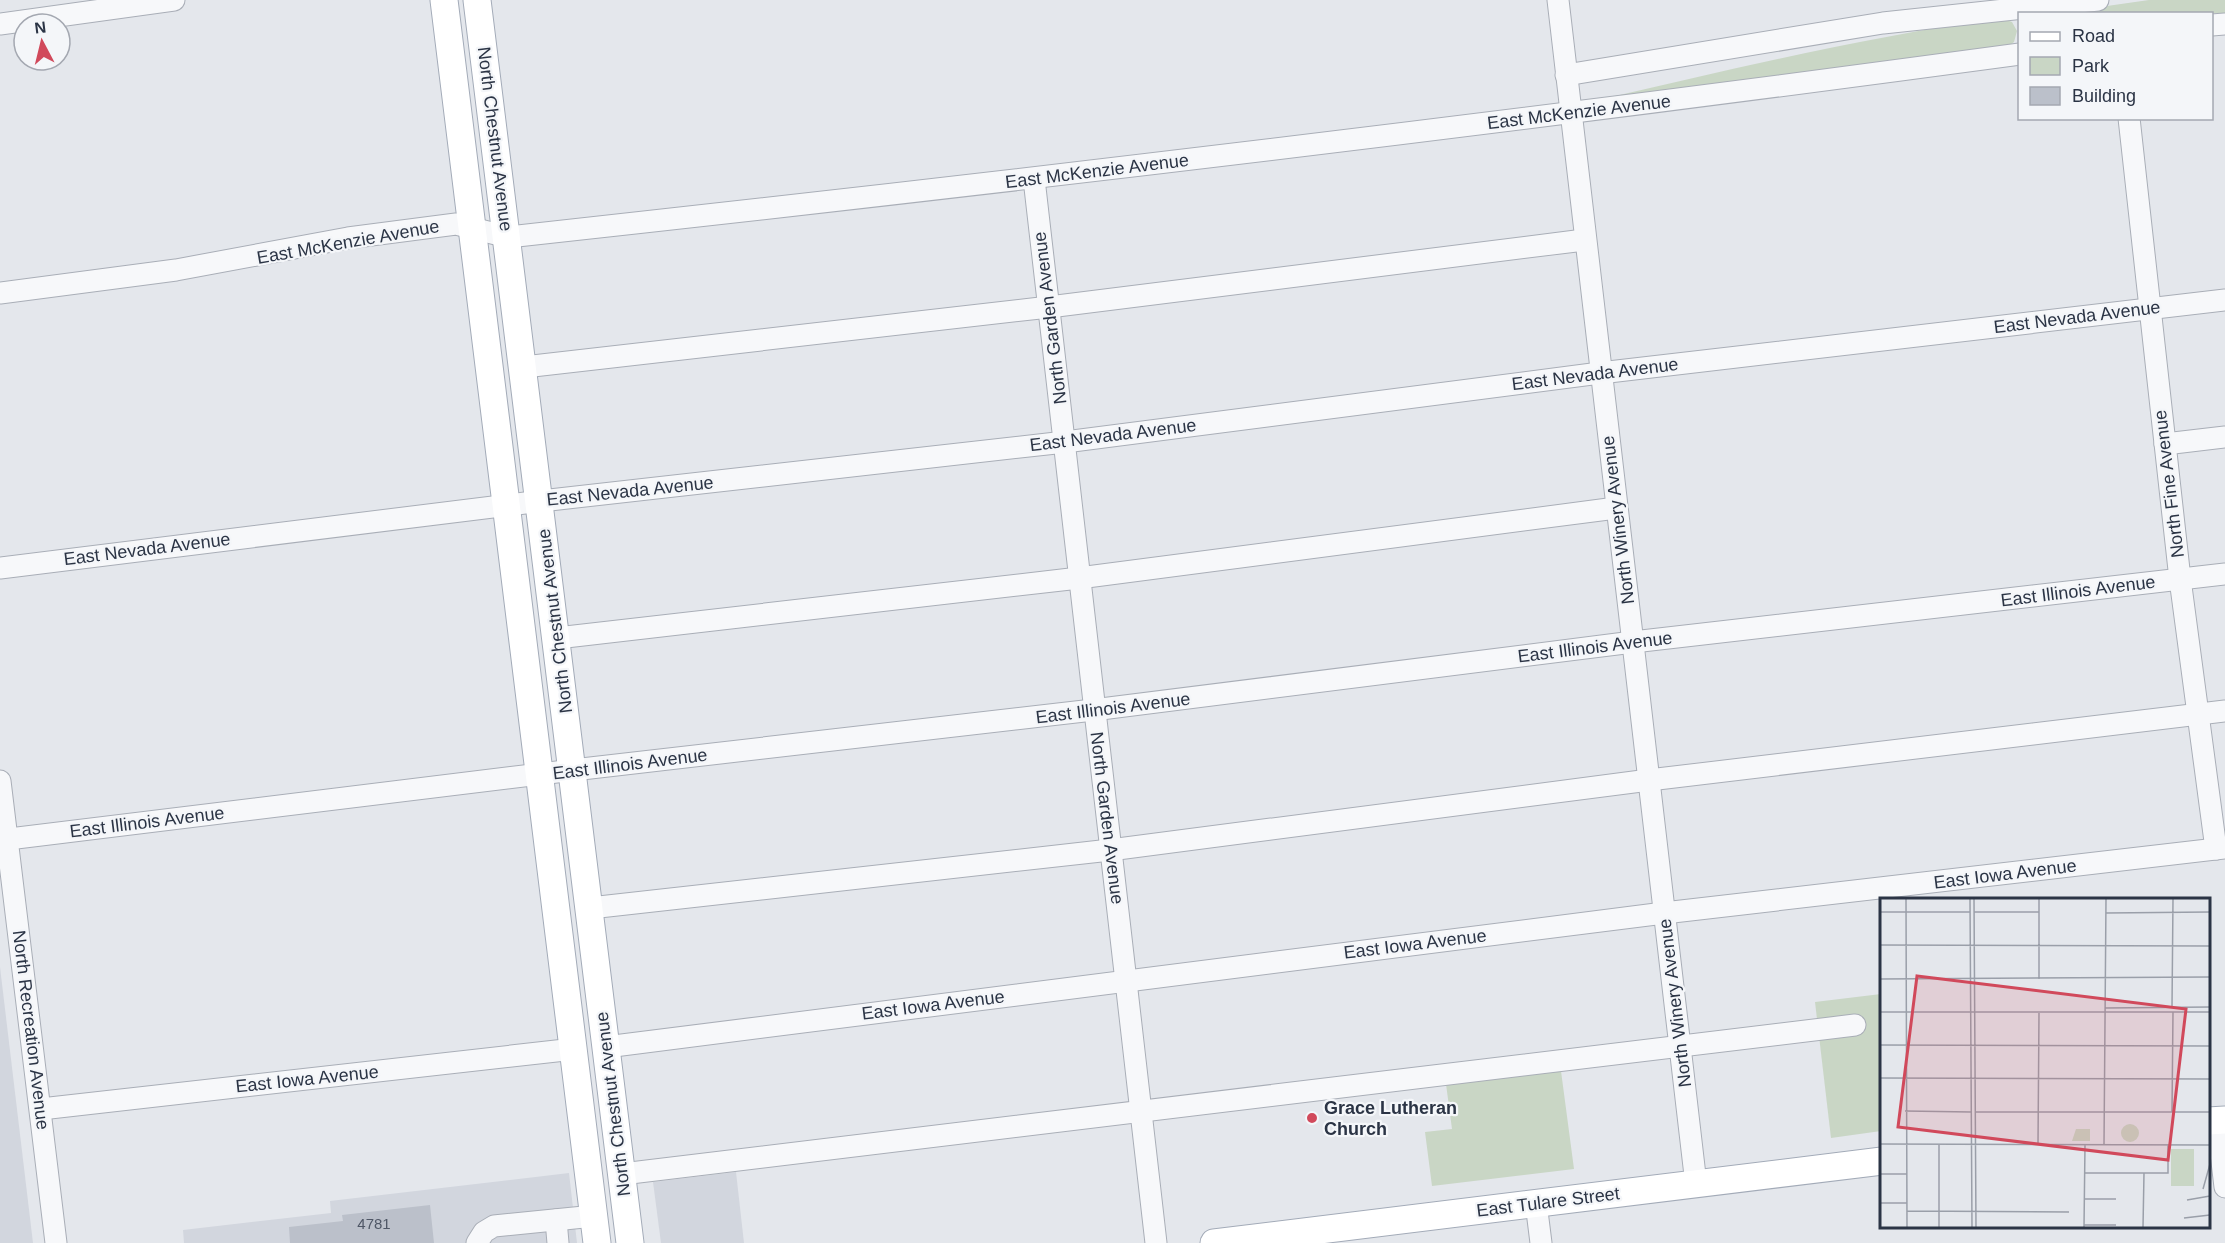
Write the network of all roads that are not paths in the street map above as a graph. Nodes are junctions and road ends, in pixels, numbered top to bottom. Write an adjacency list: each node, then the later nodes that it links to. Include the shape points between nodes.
1 (174, 0): 7 (street)
2 (444, 0): 13 (main road, North Chestnut Avenue)
3 (477, 0): 14 (main road, North Chestnut Avenue)
4 (1558, 0): 9 (street, North Winery Avenue)
5 (2098, 0): 6 (street)
6 (2027, 10): 9 (street, via 1883,23)
7 (0, 24)
8 (2018, 54): 10 (street, East McKenzie Avenue)
9 (1566, 75): 10 (street, North Winery Avenue)
10 (1569, 114): 12 (street, East McKenzie Avenue); 15 (street, North Winery Avenue)
11 (2129, 120): 19 (street, North Fine Avenue)
12 (1034, 179): 14 (street, East McKenzie Avenue); 18 (street, North Garden Avenue)
13 (474, 228): 14 (street, East McKenzie Avenue); 16 (street, East McKenzie Avenue, via 456,224 402,230 176,270); 26 (main road, North Chestnut Avenue)
14 (508, 237): 20 (main road, North Chestnut Avenue)
15 (1584, 240): 18 (street); 21 (street, North Winery Avenue)
16 (0, 293)
17 (2225, 300): 19 (street, East Nevada Avenue)
18 (1049, 307): 20 (street); 23 (street, North Garden Avenue)
19 (2149, 309): 21 (street, East Nevada Avenue); 24 (street, North Fine Avenue)
20 (524, 367): 25 (main road, North Chestnut Avenue)
21 (1600, 373): 23 (street, East Nevada Avenue); 27 (street, North Winery Avenue)
22 (2225, 437): 24 (street)
23 (1065, 442): 25 (street, East Nevada Avenue); 30 (street, North Garden Avenue)
24 (2165, 444): 31 (street, North Fine Avenue)
25 (541, 501): 26 (street, East Nevada Avenue); 32 (main road, North Chestnut Avenue)
26 (506, 505): 28 (street, East Nevada Avenue); 38 (main road, North Chestnut Avenue)
27 (1616, 508): 30 (street); 33 (street, North Winery Avenue)
28 (0, 567)
29 (2225, 574): 31 (street, East Illinois Avenue)
30 (1079, 578): 32 (street); 34 (street, North Garden Avenue)
31 (2180, 579): 33 (street, East Illinois Avenue); 36 (street, North Fine Avenue)
32 (557, 638): 37 (main road, North Chestnut Avenue)
33 (1633, 642): 34 (street, East Illinois Avenue); 39 (street, North Winery Avenue)
34 (1093, 710): 37 (street, East Illinois Avenue); 43 (street, North Garden Avenue)
35 (2225, 711): 36 (street)
36 (2198, 714): 39 (street); 42 (street, North Fine Avenue)
37 (573, 770): 38 (street, East Illinois Avenue); 44 (main road, North Chestnut Avenue)
38 (539, 774): 41 (street, East Illinois Avenue); 45 (main road, North Chestnut Avenue)
39 (1649, 780): 43 (street); 46 (street, North Winery Avenue)
40 (0, 781): 41 (street, North Recreation Avenue)
41 (3, 840): 52 (street, North Recreation Avenue)
42 (2220, 849): 46 (street, East Iowa Avenue)
43 (1110, 850): 44 (street); 47 (street, North Garden Avenue)
44 (590, 908): 50 (main road, North Chestnut Avenue)
45 (557, 913): 50 (main road, via 576,945 590,1036); 51 (main road, North Chestnut Avenue)
46 (1664, 913): 47 (street, East Iowa Avenue); 49 (street, North Winery Avenue)
47 (1126, 981): 50 (street, East Iowa Avenue); 53 (street, North Garden Avenue)
48 (1855, 1025): 49 (street)
49 (1680, 1046): 53 (street); 57 (street, North Winery Avenue)
50 (606, 1047): 56 (main road, North Chestnut Avenue)
51 (574, 1049): 52 (street, East Iowa Avenue); 60 (main road, North Chestnut Avenue)
52 (41, 1109): 62 (street, North Recreation Avenue)
53 (1140, 1112): 56 (street); 67 (street, North Garden Avenue)
54 (2217, 1121): 58 (street)
55 (1880, 1161): 57 (main road, East Tulare Street)
56 (622, 1174): 66 (main road, North Chestnut Avenue)
57 (1696, 1184): 59 (main road, East Tulare Street)
58 (2225, 1187)
59 (1536, 1203): 68 (main road, East Tulare Street); 69 (street)
60 (594, 1216): 61 (street); 65 (main road, North Chestnut Avenue)
61 (556, 1220): 63 (street, via 494,1226); 64 (street)
62 (56, 1243)
63 (477, 1243)
64 (558, 1243)
65 (597, 1243)
66 (630, 1243)
67 (1156, 1243)
68 (1214, 1243)
69 (1541, 1243)

